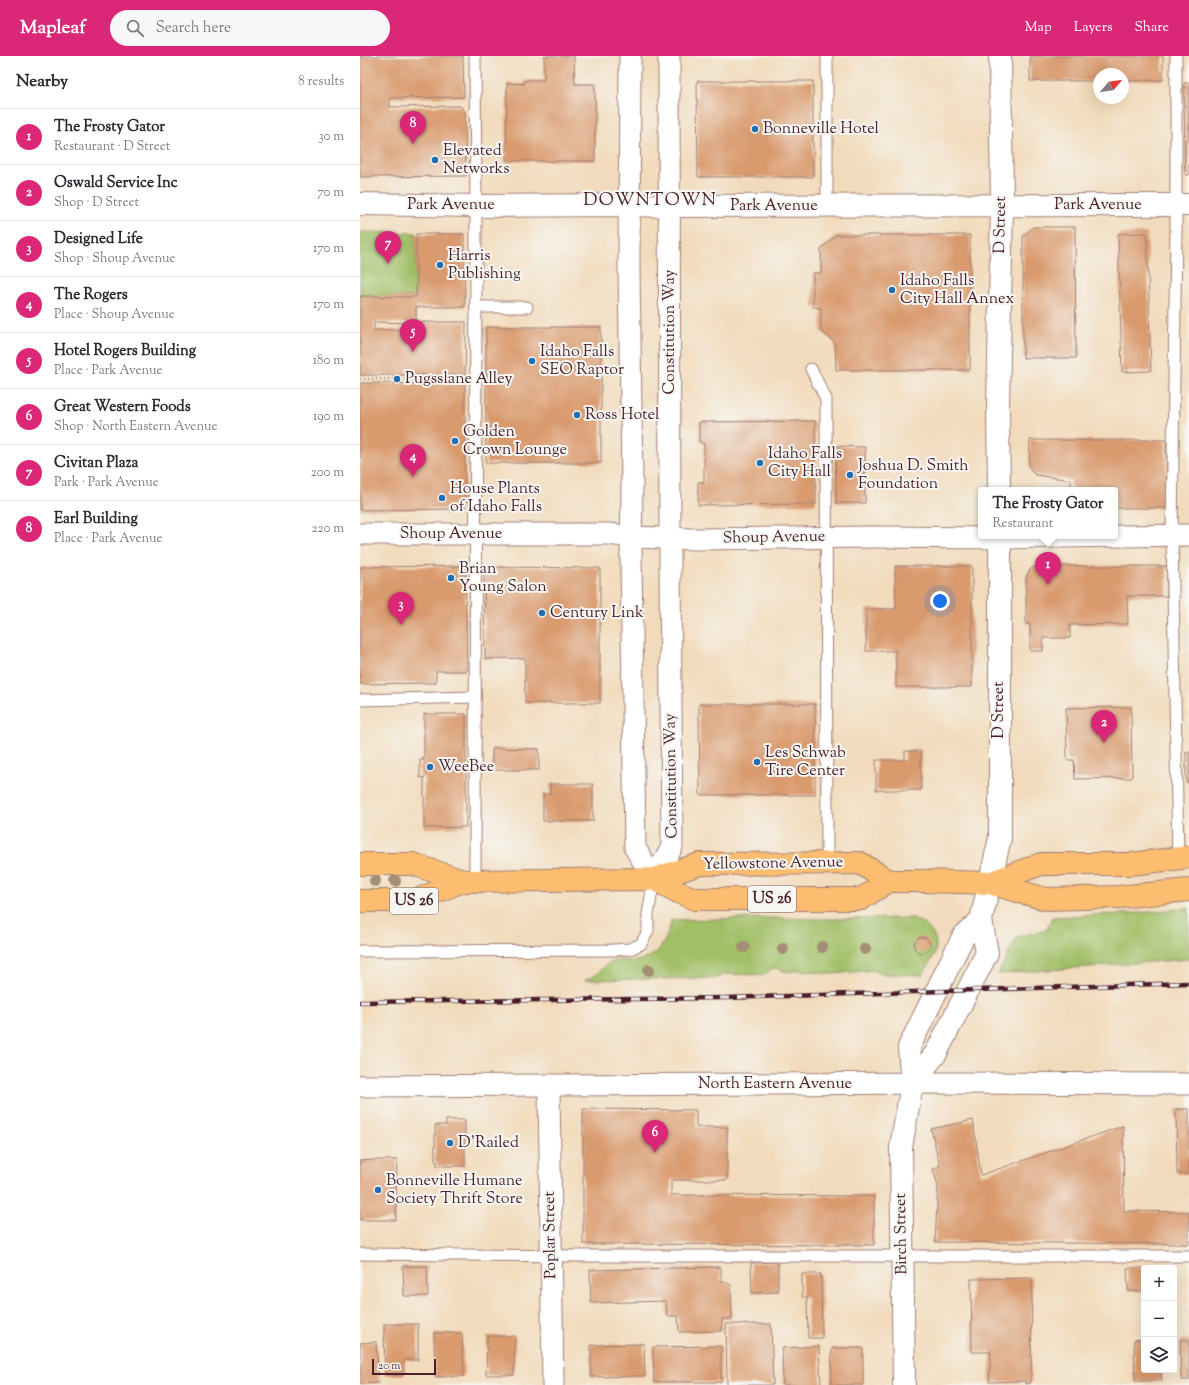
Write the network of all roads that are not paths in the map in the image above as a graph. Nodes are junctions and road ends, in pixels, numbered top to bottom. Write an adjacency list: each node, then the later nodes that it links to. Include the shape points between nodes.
1 (475, 56): 12 (lane)
2 (630, 56): 9 (street)
3 (670, 56): 13 (street, Constitution Way)
4 (827, 56): 10 (lane)
5 (1000, 56): 8 (street, D Street)
6 (1176, 56): 11 (lane)
7 (360, 204): 12 (street, Park Avenue)
8 (1002, 204): 10 (street, Park Avenue); 11 (street, Park Avenue); 17 (street, D Street)
9 (630, 205): 12 (street, Park Avenue); 13 (street, Park Avenue); 21 (street)
10 (827, 205): 13 (street, Park Avenue)
11 (1182, 205): 20 (lane)
12 (476, 206): 14 (lane)
13 (670, 206): 25 (street, Constitution Way)
14 (476, 307): 15 (lane); 19 (lane)
15 (527, 307)
16 (811, 369): 23 (lane, via 826,398)
17 (999, 487)
18 (360, 534): 19 (street, Shoup Avenue)
19 (475, 534): 21 (street, Shoup Avenue); 27 (lane)
20 (1181, 535): 22 (street, Shoup Avenue); 29 (lane)
21 (631, 536): 25 (street, Shoup Avenue); 32 (street, via 635,848)
22 (1118, 536)
23 (826, 537): 24 (street, Shoup Avenue); 25 (street, Shoup Avenue); 31 (lane)
24 (978, 537)
25 (670, 538): 32 (street, Constitution Way, via 672,847)
26 (1000, 539): 35 (street, D Street, via 1000,838)
27 (475, 697): 28 (lane); 33 (lane)
28 (360, 700)
29 (1184, 858): 35 (highway, via 1131,864 1041,864)
30 (360, 864): 33 (highway, Yellowstone Avenue / US 26, via 413,864)
31 (827, 864): 32 (highway, Yellowstone Avenue / US 26, via 700,864); 34 (highway, Yellowstone Avenue / US 26, via 860,863)
32 (654, 879): 33 (highway, Yellowstone Avenue / US 26); 34 (highway, Yellowstone Avenue / US 26, via 695,899 861,899); 39 (lane, via 648,931 641,944 630,949)
33 (469, 881): 37 (highway, Yellowstone Avenue / US 26, via 414,901)
34 (889, 881): 35 (highway)
35 (989, 883): 36 (highway, via 1046,899 1118,897); 38 (street, Birch Street)
36 (1189, 890)
37 (360, 900)
38 (981, 920): 40 (street, Birch Street, via 963,938 909,1047); 40 (street, Birch Street, via 987,954 936,1053)
39 (360, 951)
40 (912, 1084): 41 (street, North Eastern Avenue); 42 (street, North Eastern Avenue); 46 (street, Birch Street, via 901,1147)
41 (1189, 1084)
42 (549, 1085): 43 (street, North Eastern Avenue); 45 (street, Poplar Street)
43 (360, 1086)
44 (360, 1254): 45 (lane)
45 (552, 1255): 46 (lane); 48 (street, Poplar Street)
46 (903, 1256): 47 (lane); 49 (street, Birch Street)
47 (1189, 1256)
48 (553, 1385)
49 (904, 1385)

